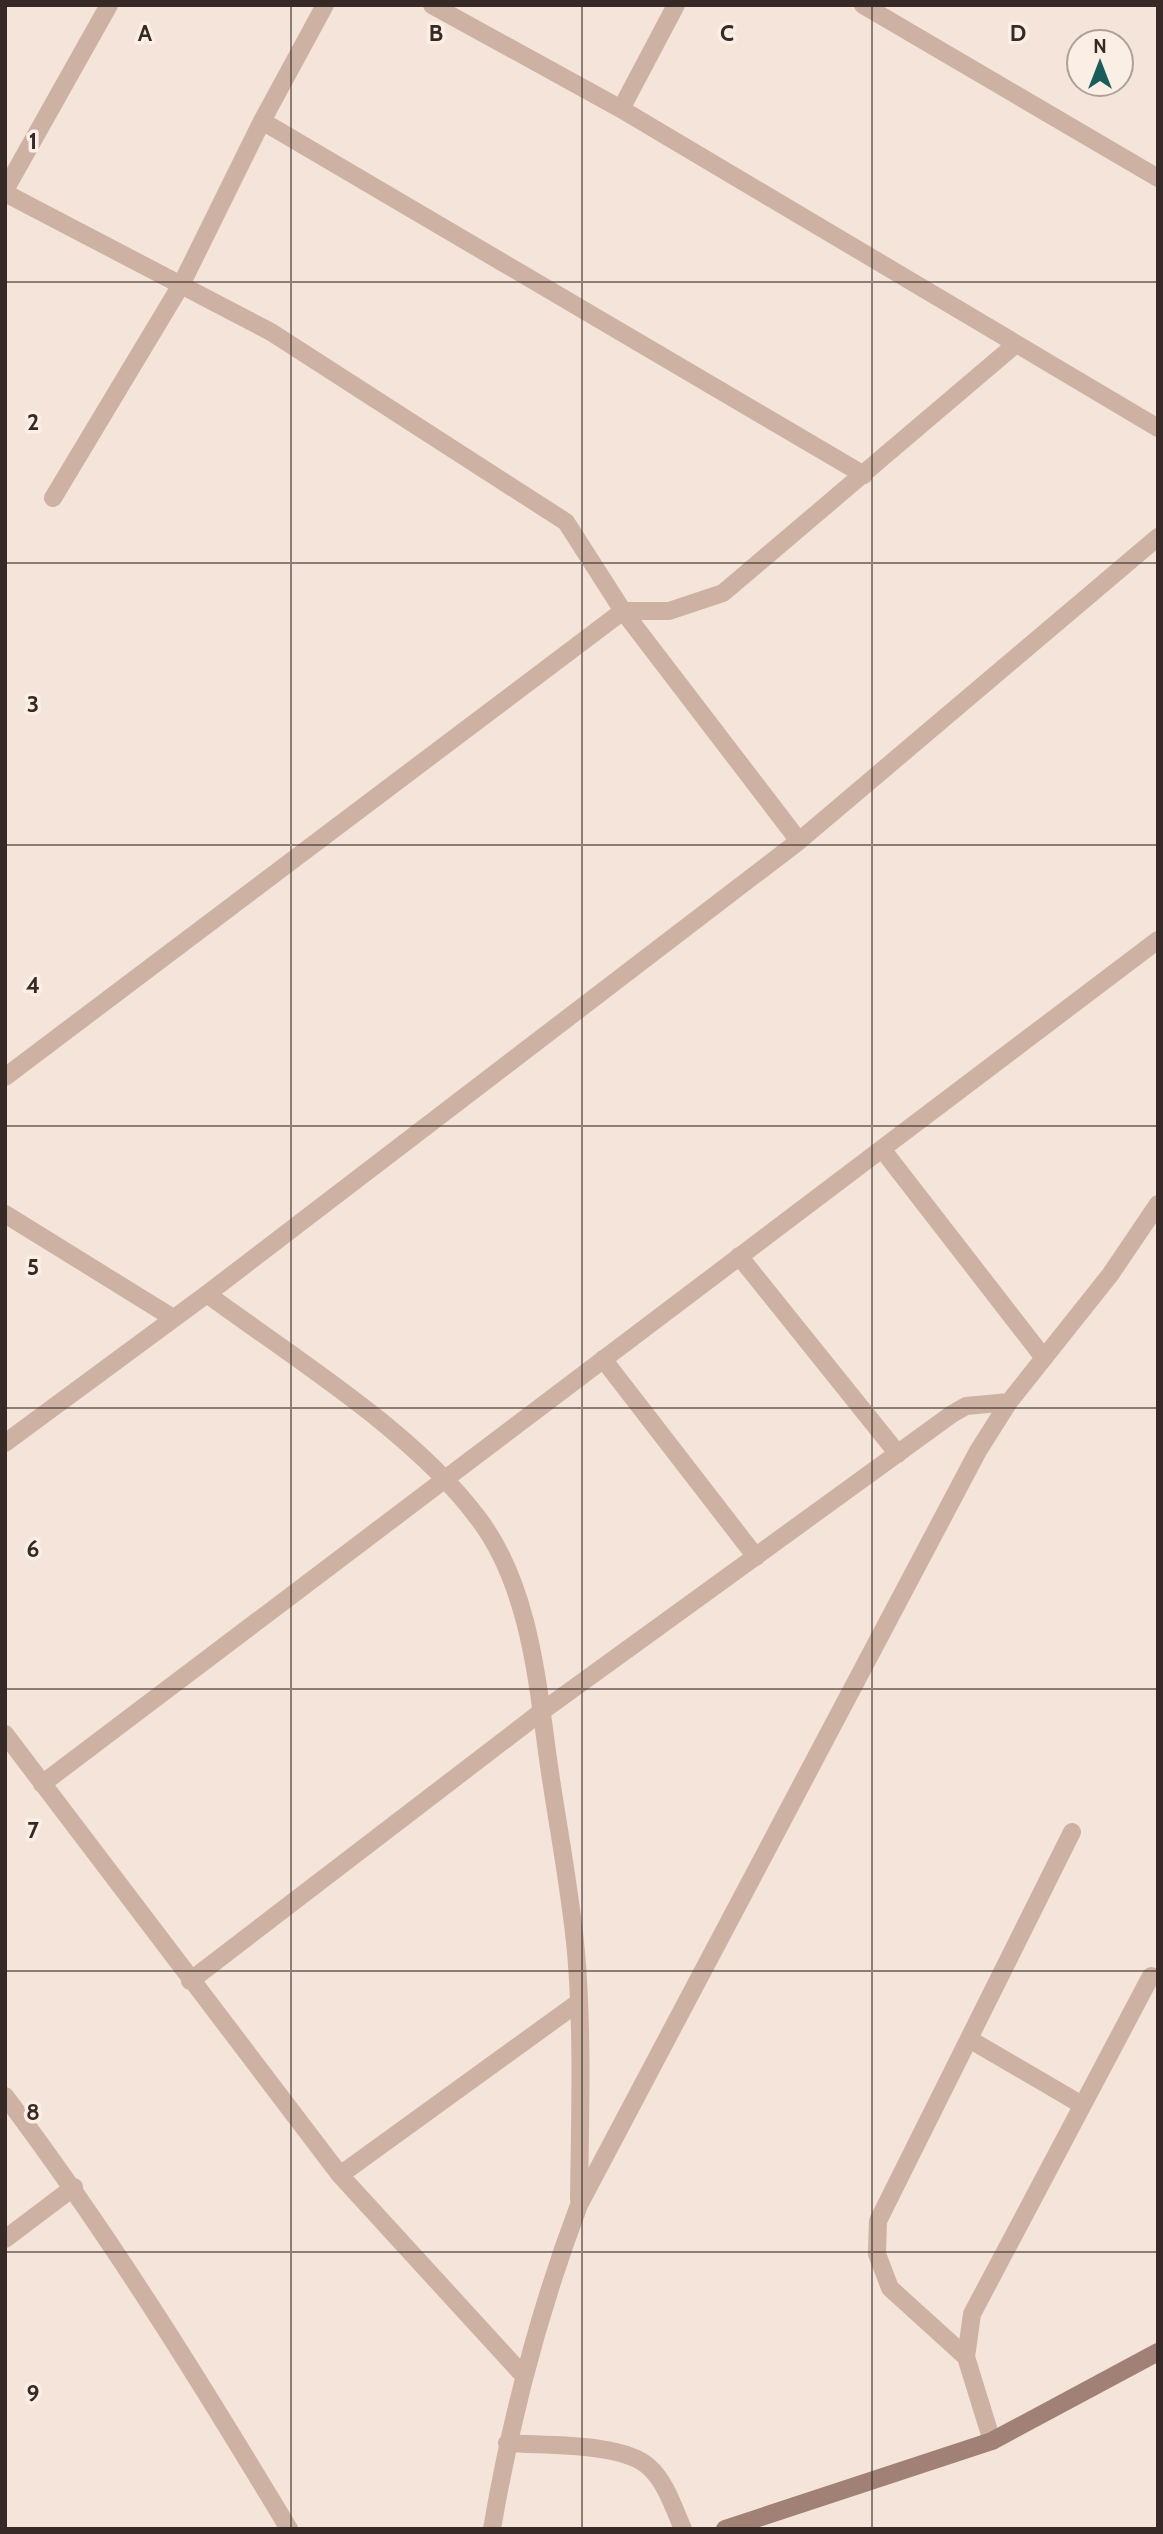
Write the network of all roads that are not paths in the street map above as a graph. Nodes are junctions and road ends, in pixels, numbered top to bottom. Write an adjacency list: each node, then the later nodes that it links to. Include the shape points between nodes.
1 (109, 5): 9 (street)
2 (325, 5): 7 (street)
3 (432, 5): 6 (street)
4 (676, 5): 6 (street)
5 (863, 5): 8 (street)
6 (621, 109): 11 (street)
7 (262, 121): 10 (street); 13 (street)
8 (1158, 177)
9 (5, 191): 10 (street)
10 (181, 285): 14 (street); 16 (street, via 271,332 566,522)
11 (1016, 344): 12 (street); 13 (street)
12 (1158, 428)
13 (864, 475): 16 (street, via 723,593 669,611)
14 (53, 498)
15 (1158, 537): 17 (street)
16 (622, 611): 17 (street); 19 (street)
17 (799, 841): 24 (street)
18 (1158, 940): 20 (street)
19 (5, 1077)
20 (882, 1149): 23 (street); 26 (street)
21 (1158, 1204): 26 (street, via 1110,1275)
22 (5, 1214): 25 (street)
23 (739, 1256): 27 (street); 30 (street)
24 (207, 1294): 25 (street); 31 (street, via 390,1429)
25 (173, 1318): 29 (street)
26 (1044, 1358): 28 (street)
27 (603, 1359): 31 (street); 32 (street)
28 (1009, 1402): 30 (street, via 966,1406); 45 (street, via 978,1451)
29 (5, 1443)
30 (898, 1454): 32 (street)
31 (446, 1478): 33 (street, via 480,1520 509,1572 528,1636); 35 (street)
32 (756, 1557): 33 (street)
33 (541, 1712): 38 (street); 39 (street, via 576,1950)
34 (5, 1734): 35 (street)
35 (42, 1784): 38 (street)
36 (1072, 1832): 40 (street)
37 (1151, 1976): 42 (street)
38 (190, 1982): 43 (street)
39 (579, 2002): 43 (street); 45 (street)
40 (969, 2039): 42 (street); 48 (street, via 878,2221 877,2254 891,2288)
41 (5, 2096): 44 (street)
42 (1082, 2105): 48 (street, via 972,2314)
43 (340, 2175): 49 (street)
44 (74, 2187): 46 (street); 52 (street)
45 (579, 2205): 49 (street)
46 (5, 2239)
47 (1158, 2352): 50 (street)
48 (966, 2357): 50 (street)
49 (523, 2375): 51 (street)
50 (992, 2441): 55 (street)
51 (507, 2443): 53 (street); 54 (street, via 633,2456 660,2481)
52 (289, 2529)
53 (492, 2529)
54 (683, 2529)
55 (725, 2529)

